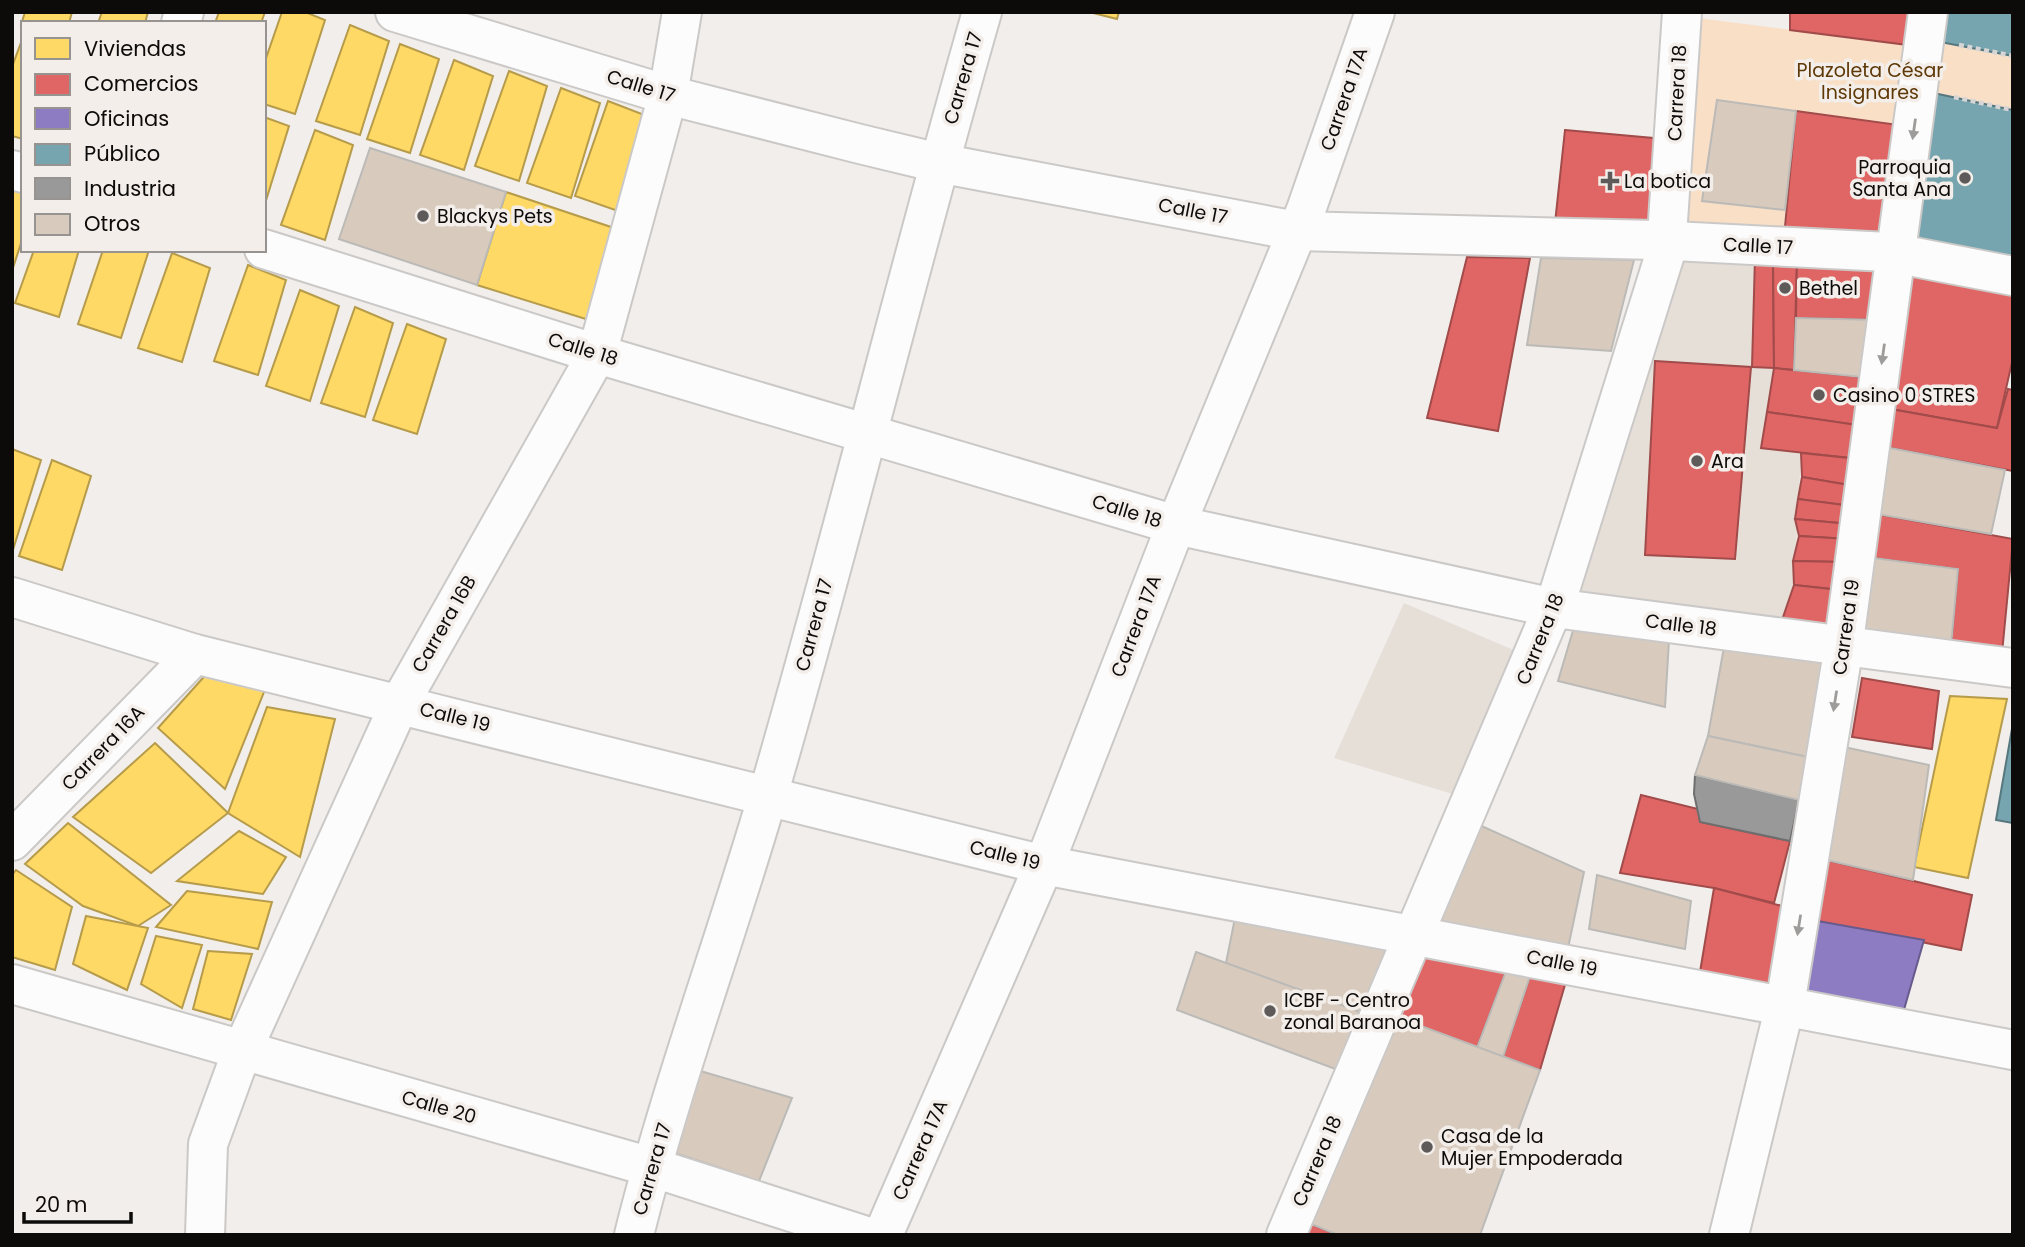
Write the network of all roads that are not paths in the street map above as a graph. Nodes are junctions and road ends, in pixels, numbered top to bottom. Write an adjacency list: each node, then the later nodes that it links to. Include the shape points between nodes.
1 (395, 12): 7 (street, Calle 17)
2 (682, 12): 7 (street, Carrera 16B)
3 (982, 12): 8 (street, Carrera 17)
4 (1374, 12): 9 (street, Carrera 17A)
5 (1682, 12): 10 (street, Carrera 18)
6 (1938, 28): 12 (street, Carrera 19, one-way to 12)
7 (668, 95): 8 (street, Calle 17); 14 (street, Carrera 16B)
8 (939, 163): 9 (street, Calle 17); 15 (street, Carrera 17)
9 (1296, 231): 10 (street, Calle 17); 16 (street, Carrera 17A)
10 (1667, 241): 12 (street, Calle 17); 18 (street, Carrera 18)
11 (266, 250): 14 (street, Calle 18)
12 (1896, 252): 13 (street, Calle 17); 19 (street, Carrera 19, one-way to 19)
13 (2013, 276)
14 (597, 354): 15 (street, Calle 18); 22 (street, Carrera 16B)
15 (866, 433): 16 (street, Calle 18); 23 (street, Carrera 17)
16 (1175, 525): 18 (street, Calle 18); 25 (street, Carrera 17A)
17 (12, 597): 20 (street, Calle 19)
18 (1554, 608): 19 (street, Calle 18); 26 (street, Carrera 18)
19 (1844, 646): 21 (street, Calle 18); 28 (street, Carrera 19, one-way to 28)
20 (195, 654): 22 (street, Calle 19); 24 (street, Carrera 16A)
21 (2013, 668)
22 (400, 703): 23 (street, Calle 19); 29 (street, Carrera 16B)
23 (767, 797): 25 (street, Calle 19); 31 (street, Carrera 17)
24 (12, 841)
25 (1044, 865): 26 (street, Calle 19); 35 (street, Carrera 17A)
26 (1413, 936): 28 (street, Calle 19); 36 (street, Carrera 18)
27 (12, 984): 29 (street, Calle 20)
28 (1785, 1005): 30 (street, Calle 19); 37 (street, Carrera 19)
29 (242, 1051): 31 (street, Calle 20); 32 (street, Carrera 16B, via 208,1144)
30 (2013, 1051)
31 (651, 1167): 33 (street, Carrera 17); 34 (street, Calle 20)
32 (205, 1235)
33 (634, 1235)
34 (863, 1235)
35 (883, 1235)
36 (1286, 1235)
37 (1729, 1235)

